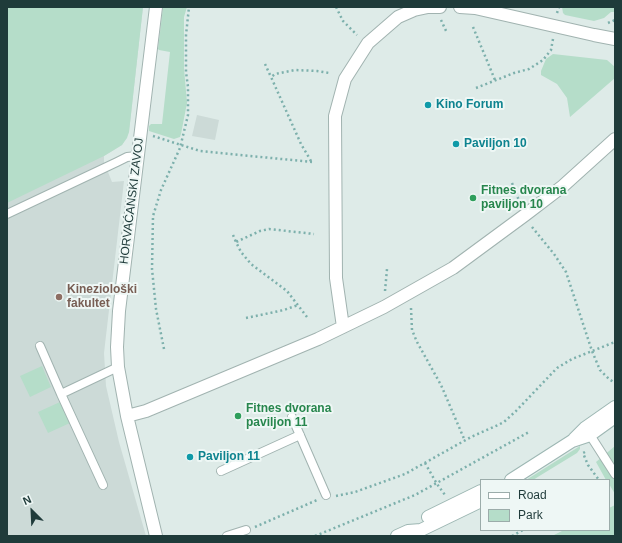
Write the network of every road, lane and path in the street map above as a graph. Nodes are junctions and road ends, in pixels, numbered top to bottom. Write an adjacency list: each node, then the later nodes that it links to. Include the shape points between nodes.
1 (156, 7): 18 (street, HORVAĆANSKI ZAVOJ)
2 (189, 7): 17 (path, via 186,35 189,101)
3 (336, 7): 7 (path, via 342,21)
4 (440, 7): 32 (street, via 414,10 398,17 368,43 345,79 334,116 336,278)
5 (460, 7): 9 (street, via 475,8)
6 (473, 27): 13 (path)
7 (359, 37)
8 (554, 37): 13 (path, via 551,50 543,60 529,69)
9 (615, 39)
10 (265, 64): 12 (path)
11 (329, 73): 12 (path, via 295,70)
12 (271, 77): 17 (path, via 312,162 200,151)
13 (495, 80): 14 (path)
14 (476, 88)
15 (148, 135): 17 (path)
16 (615, 139): 29 (street, via 563,186 453,268)
17 (181, 144): 35 (path, via 161,190 154,216 152,269)
18 (138, 156): 21 (lane, via 127,157); 37 (street, HORVAĆANSKI ZAVOJ, via 119,311)
19 (512, 183): 20 (path)
20 (522, 209)
21 (7, 214)
22 (530, 224): 36 (path, via 566,272)
23 (314, 234): 25 (path, via 269,229)
24 (233, 235): 25 (path)
25 (236, 242): 28 (path, via 251,264 287,291)
26 (387, 269): 29 (path)
27 (410, 302): 47 (path, via 412,330 416,342 441,385)
28 (298, 305): 30 (path); 31 (path)
29 (384, 307): 32 (street)
30 (306, 317)
31 (246, 318)
32 (343, 327): 41 (street, via 164,403)
33 (615, 342): 36 (path)
34 (40, 346): 39 (lane)
35 (164, 349)
36 (592, 351): 38 (path, via 600,370); 47 (path, via 557,368 504,422)
37 (118, 368): 39 (lane); 41 (street, HORVAĆANSKI ZAVOJ)
38 (615, 383)
39 (61, 394): 56 (lane)
40 (615, 407): 48 (street, via 585,428)
41 (126, 416): 63 (street, HORVAĆANSKI ZAVOJ)
42 (292, 417): 45 (lane)
43 (615, 417): 46 (street)
44 (529, 432): 55 (path)
45 (300, 435): 52 (lane); 58 (lane)
46 (590, 435): 48 (street); 53 (lane)
47 (465, 441): 49 (path)
48 (572, 441): 54 (street)
49 (425, 463): 55 (path); 58 (path, via 405,474 355,492 337,496)
50 (589, 466): 51 (path)
51 (586, 468)
52 (221, 471)
53 (615, 474)
54 (512, 479)
55 (437, 484): 65 (path)
56 (103, 485)
57 (480, 492): 62 (street, via 417,523)
58 (326, 495): 60 (path)
59 (480, 501): 62 (street, via 421,530)
60 (246, 530): 64 (lane)
61 (521, 531): 66 (path)
62 (402, 534)
63 (156, 536)
64 (227, 536)
65 (315, 536)
66 (512, 536)

